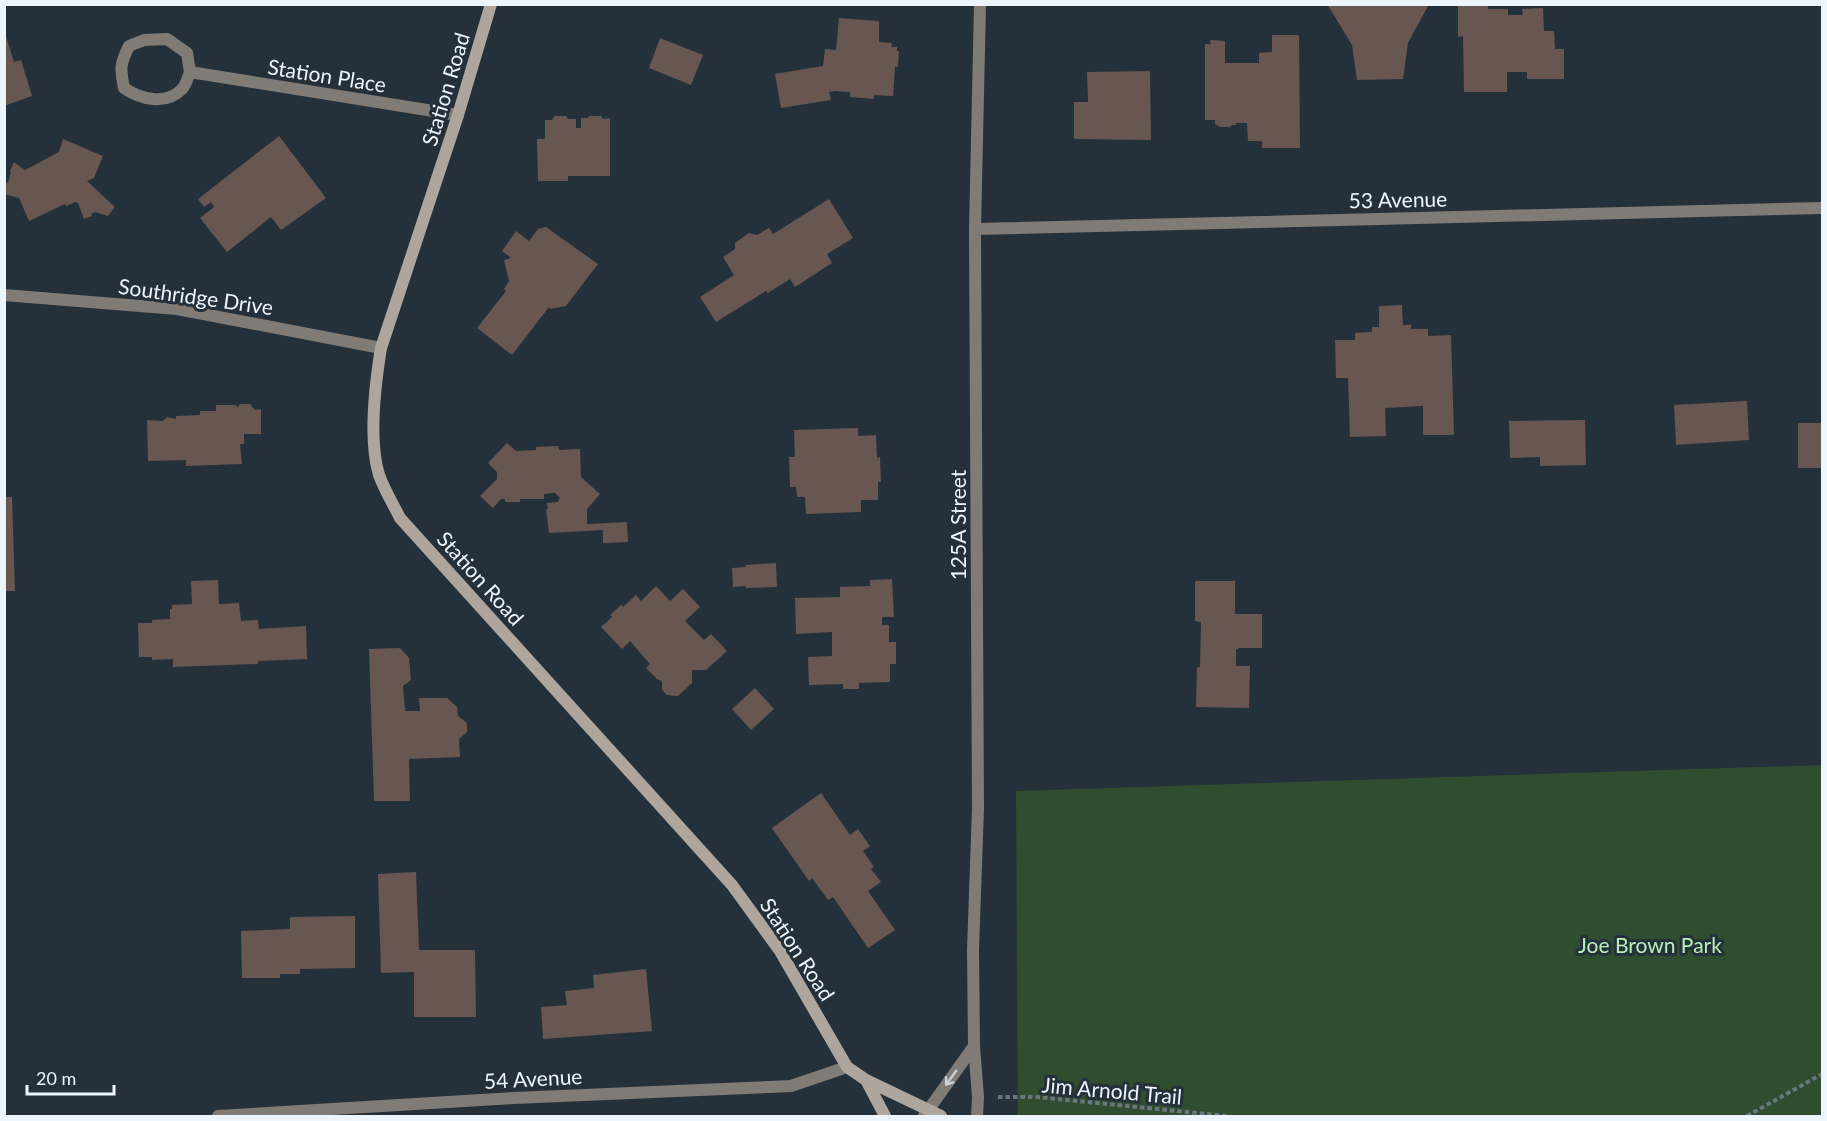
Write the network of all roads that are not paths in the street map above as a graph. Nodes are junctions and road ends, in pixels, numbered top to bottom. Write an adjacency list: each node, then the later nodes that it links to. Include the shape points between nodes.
1 (491, 4): 4 (street, Station Road)
2 (980, 4): 6 (street, 125A Street)
3 (190, 72): 3 (street, via 177,93 148,99 124,88 121,62 129,46 144,40 167,39 187,53); 4 (street, Station Place)
4 (458, 115): 8 (street, Station Road)
5 (1822, 208): 6 (street, 53 Avenue)
6 (975, 229): 9 (street, 125A Street, via 978,808)
7 (4, 295): 8 (street, Southridge Drive, via 177,309)
8 (381, 348): 10 (street, Station Road, via 373,438 379,474 400,518 732,885 780,951)
9 (974, 1046): 12 (street, one-way to 12); 16 (street, 125A Street)
10 (847, 1067): 11 (street, Station Road); 13 (street, 54 Avenue, via 791,1086)
11 (866, 1080): 12 (street, Station Road); 14 (street, Station Road)
12 (926, 1113): 15 (street, Station Road)
13 (218, 1116)
14 (885, 1116)
15 (941, 1116)
16 (977, 1116)

